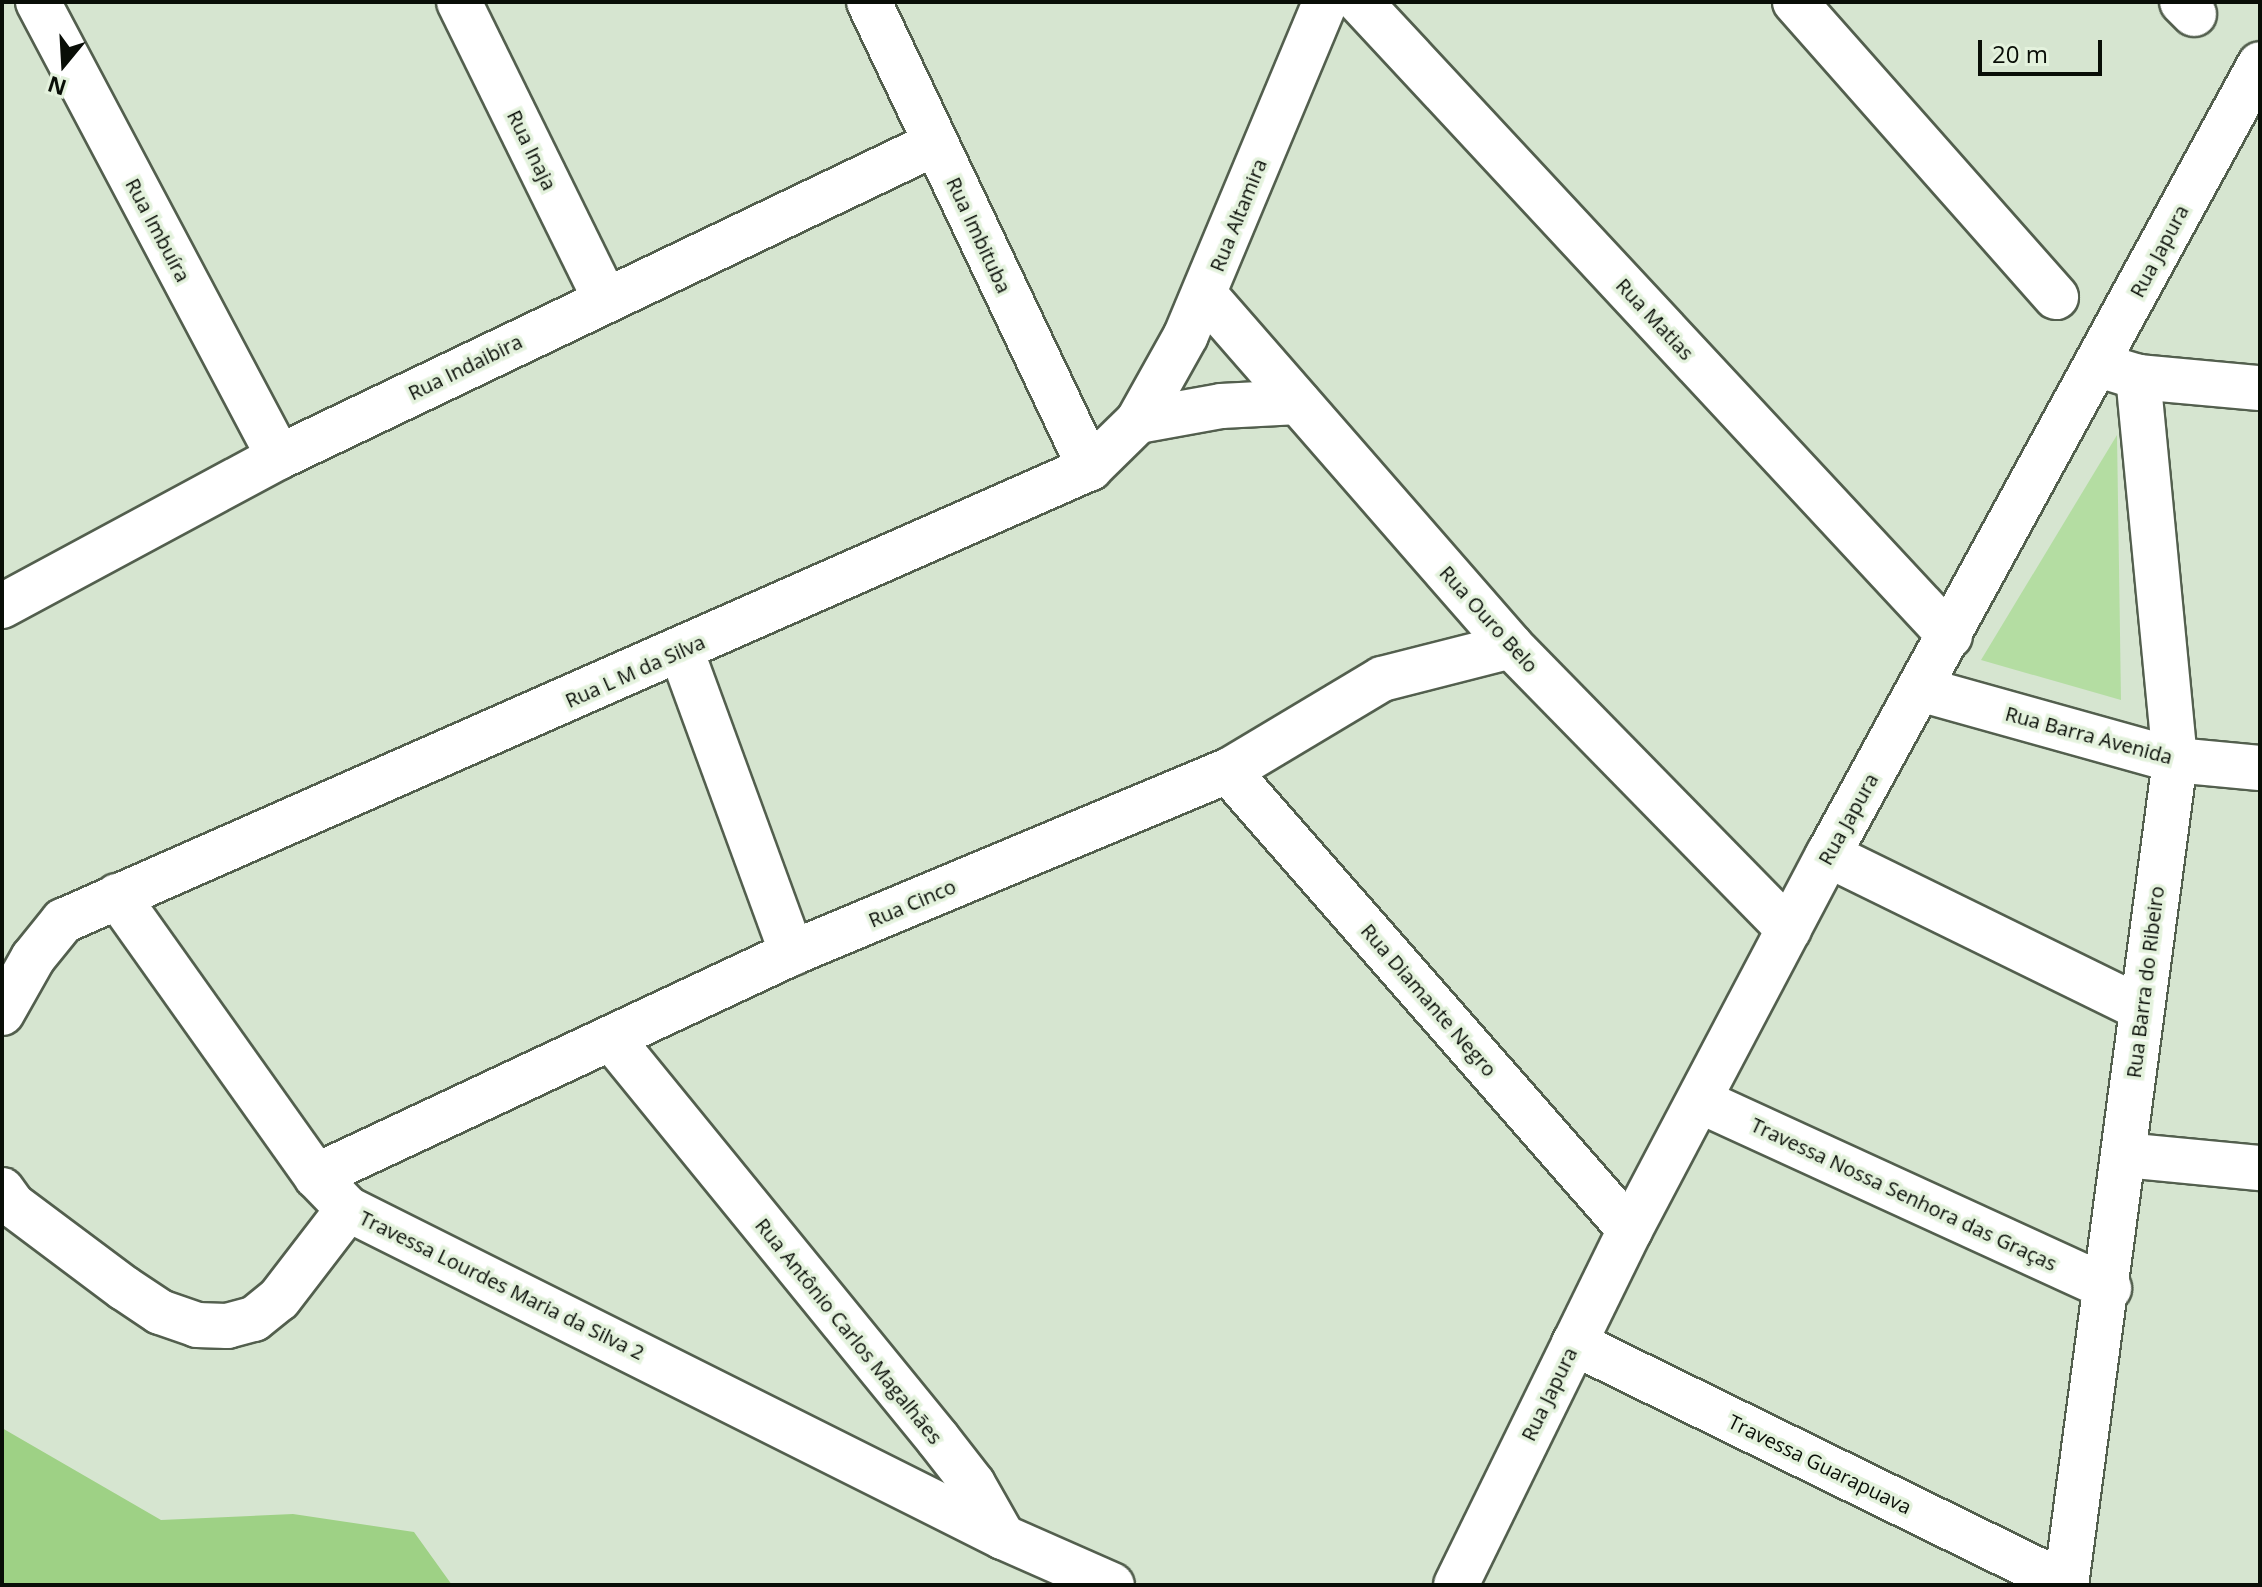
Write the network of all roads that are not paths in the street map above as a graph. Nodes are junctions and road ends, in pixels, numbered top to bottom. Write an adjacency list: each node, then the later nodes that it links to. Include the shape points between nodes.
1 (38, 2): 17 (street, Rua Imbuíra)
2 (459, 2): 11 (street, Rua Inaja)
3 (1325, 2): 9 (street, Rua Altamira)
4 (1360, 2): 20 (street, Rua Matias)
5 (874, 5): 8 (street, Rua Imbituba)
6 (1806, 6): 10 (street)
7 (2260, 64): 12 (street, Rua Japura)
8 (936, 143): 11 (street, Rua Indaibira); 18 (street, Rua Imbituba)
9 (1205, 295): 15 (street, Rua Ouro Belo); 16 (street, Rua Altamira)
10 (2056, 297)
11 (605, 299): 17 (street, Rua Indaibira)
12 (2097, 365): 13 (street); 20 (street, Rua Japura)
13 (2138, 377): 14 (street); 24 (street, Rua Barra do Ribeiro)
14 (2260, 388)
15 (1298, 402): 16 (street, via 1176,412); 21 (street, Rua Ouro Belo)
16 (1138, 421): 18 (street, Rua L M da Silva)
17 (279, 457): 19 (street, Rua Indaibira)
18 (1090, 468): 22 (street, Rua L M da Silva)
19 (2, 606)
20 (1950, 636): 23 (street, Rua Japura)
21 (1511, 646): 26 (street, Rua Cinco, via 1382,679); 29 (street, Rua Ouro Belo)
22 (681, 650): 28 (street, Rua L M da Silva); 30 (street)
23 (1920, 689): 24 (street, Rua Barra Avenida); 27 (street, Rua Japura)
24 (2175, 760): 25 (street, Rua Barra Avenida); 31 (street, Rua Barra do Ribeiro)
25 (2260, 768)
26 (1228, 771): 30 (street, Rua Cinco); 40 (street, Rua Diamante Negro)
27 (1828, 855): 29 (street, Rua Japura); 31 (street)
28 (117, 896): 32 (street, Rua L M da Silva, via 63,921 33,958); 37 (street, Travessa Lourdes Maria da Silva 2)
29 (1789, 930): 34 (street, Rua Japura)
30 (792, 953): 33 (street, Rua Cinco)
31 (2140, 1008): 35 (street, Rua Barra do Ribeiro)
32 (2, 1013)
33 (611, 1038): 37 (street, Rua Cinco); 43 (street, Rua Antônio Carlos Magalhães, via 955,1461)
34 (1700, 1101): 40 (street, Rua Japura); 41 (street, Travessa Nossa Senhora das Graças)
35 (2124, 1155): 36 (street); 41 (street, Rua Barra do Ribeiro)
36 (2260, 1168)
37 (316, 1176): 39 (street, Travessa Lourdes Maria da Silva 2)
38 (2, 1190): 39 (street, via 13,1205 124,1288 160,1312 197,1325 227,1326 254,1319 279,1299)
39 (348, 1209): 43 (street, Travessa Lourdes Maria da Silva 2)
40 (1630, 1230): 42 (street, Rua Japura)
41 (2109, 1288): 46 (street, Rua Barra do Ribeiro)
42 (1574, 1343): 45 (street, Rua Japura); 46 (street, Travessa Guarapuava)
43 (1003, 1537): 44 (street)
44 (1112, 1585)
45 (1456, 1585)
46 (2066, 1585)

